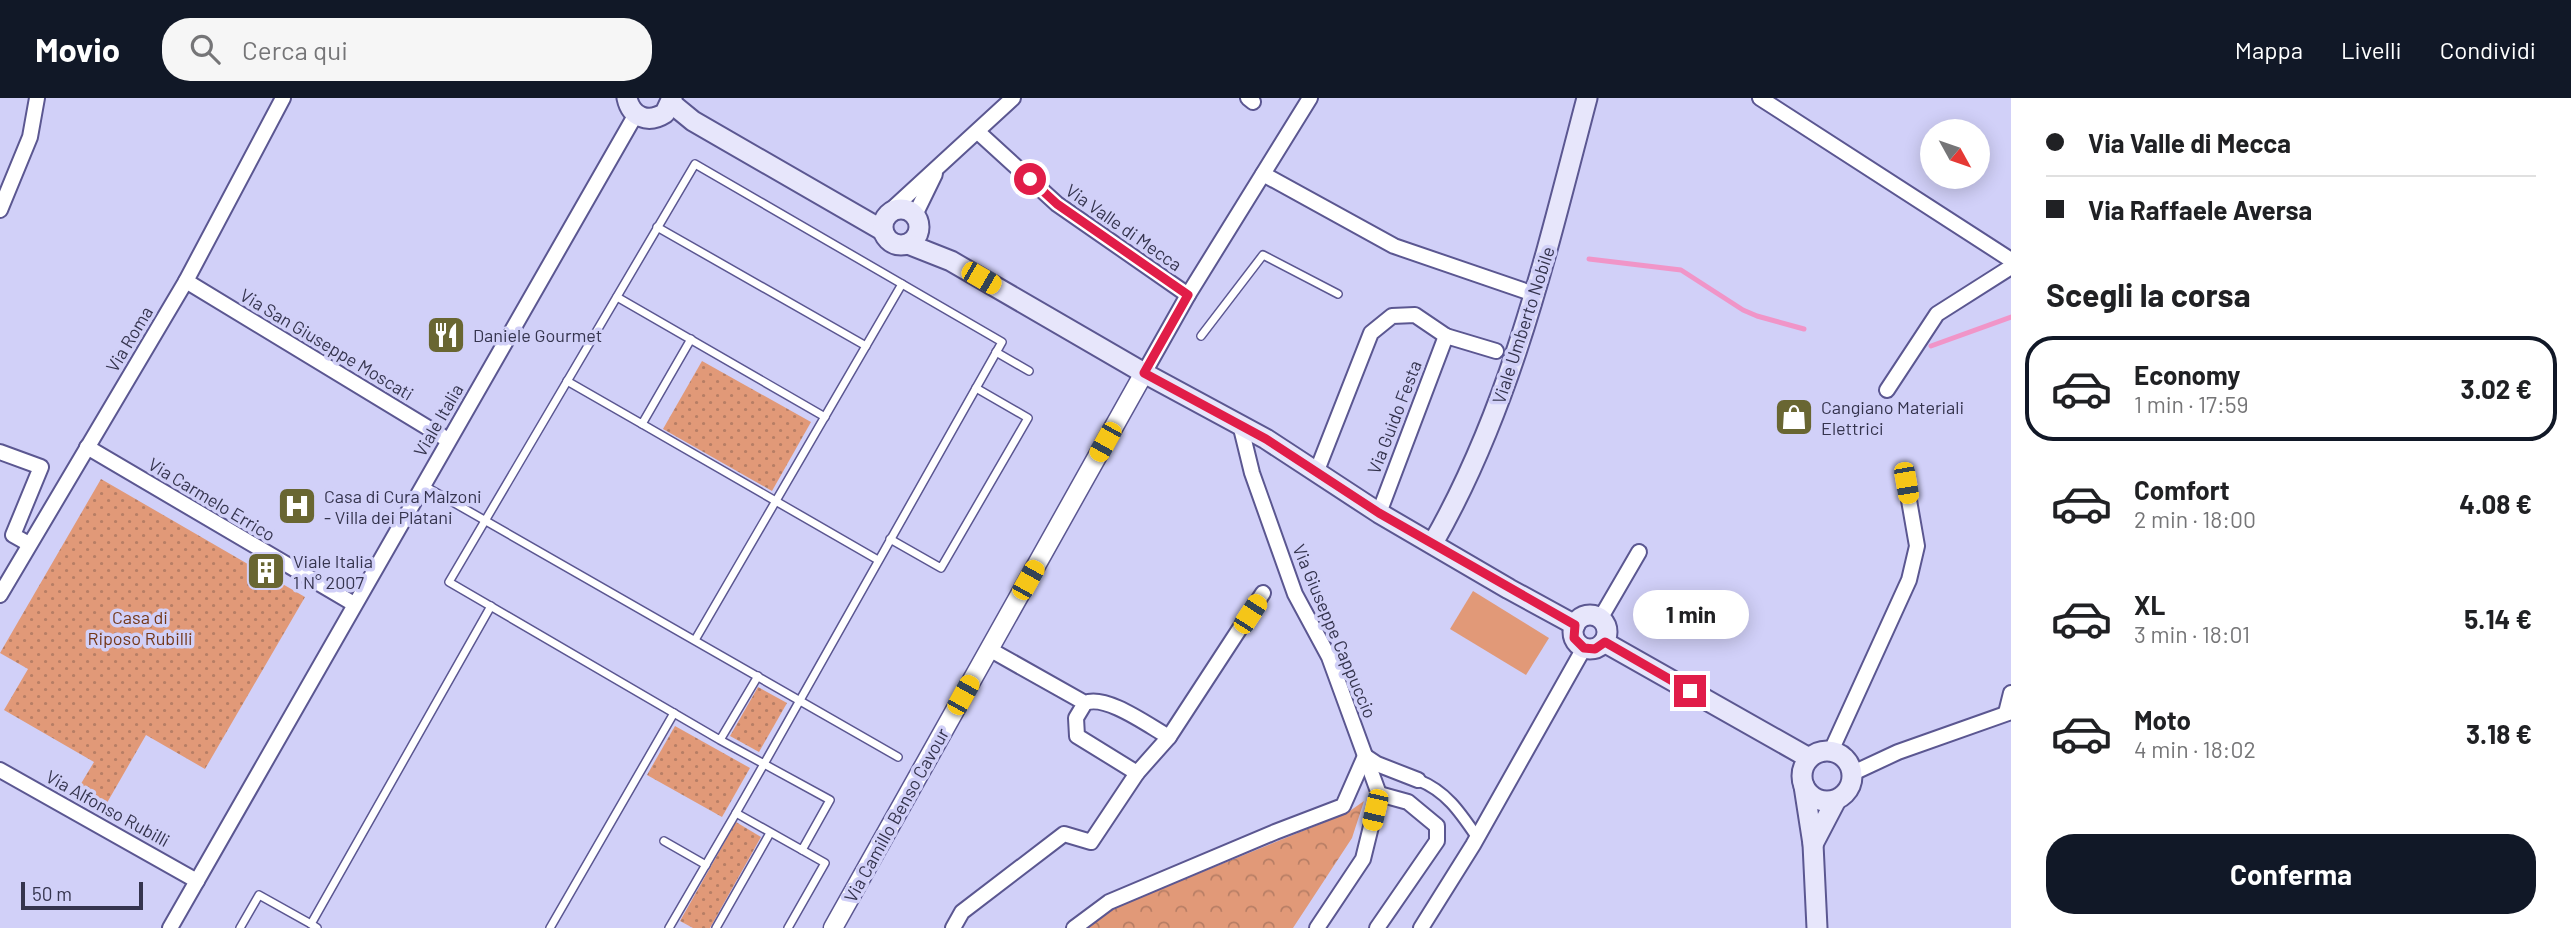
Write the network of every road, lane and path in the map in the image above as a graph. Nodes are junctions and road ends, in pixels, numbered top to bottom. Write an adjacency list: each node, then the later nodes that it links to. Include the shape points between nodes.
1 (37, 98): 12 (street, via 30,137)
2 (283, 98): 18 (street, Via Roma)
3 (1013, 98): 9 (street)
4 (1310, 98): 11 (street)
5 (1587, 98): 21 (main road, Viale Umberto Nobile)
6 (1760, 98): 16 (street)
7 (672, 101): 8 (main road, via 658,117 646,119); 13 (main road, via 693,121 853,215)
8 (632, 106): 39 (street, Viale Italia)
9 (978, 132): 10 (street); 22 (street, Via Valle di Mecca, via 1057,204)
10 (937, 169): 13 (street); 15 (street)
11 (1263, 174): 21 (street, via 1394,246); 22 (street)
12 (0, 210)
13 (886, 219): 15 (main road, via 901,208); 15 (main road, via 885,236 893,243)
14 (657, 228): 19 (lane, via 695,163); 23 (lane); 27 (lane)
15 (914, 230): 32 (main road, via 951,261)
16 (2011, 260)
17 (2011, 267): 35 (street, via 1937,314)
18 (186, 281): 39 (street, Via San Giuseppe Moscati); 40 (street, Via Roma)
19 (902, 284): 27 (lane); 29 (lane, via 1002,342)
20 (1338, 294): 24 (lane, via 1263,255)
21 (1534, 294): 30 (main road, Viale Umberto Nobile)
22 (1188, 295): 32 (street)
23 (617, 297): 26 (lane); 33 (lane)
24 (1200, 336)
25 (1446, 336): 28 (street); 42 (street, via 1415,315 1392,316 1371,333); 46 (street, Via Guido Festa)
26 (691, 339): 36 (lane); 38 (lane)
27 (866, 346): 36 (lane)
28 (1496, 351): 30 (street)
29 (996, 352): 31 (lane); 34 (lane)
30 (1516, 357): 49 (main road, Viale Umberto Nobile, via 1457,501)
31 (1029, 371)
32 (1144, 373): 37 (main road); 62 (street, Via Camillo Benso Cavour)
33 (567, 381): 38 (lane); 47 (lane)
34 (976, 388): 48 (lane); 48 (lane, via 1028,418 941,568)
35 (1887, 390)
36 (825, 417): 45 (lane)
37 (1240, 424): 42 (main road); 72 (street, Via Giuseppe Cappuccio, via 1294,594 1329,657)
38 (642, 425): 45 (lane)
39 (448, 440): 44 (street, Viale Italia)
40 (87, 447): 50 (street, Via Roma); 55 (street, Via Carmelo Errico)
41 (0, 452): 50 (street, via 41,467 13,535)
42 (1316, 472): 46 (main road)
43 (1906, 483): 71 (street, via 1917,546 1909,580)
44 (423, 484): 47 (lane); 55 (street, Viale Italia)
45 (775, 502): 52 (lane); 59 (lane)
46 (1379, 513): 49 (main road)
47 (485, 520): 56 (lane, via 449,582); 59 (lane)
48 (890, 539): 52 (lane)
49 (1433, 542): 58 (main road)
50 (29, 544): 54 (street, Via Roma)
51 (1639, 552): 57 (street)
52 (878, 560): 65 (lane)
53 (1264, 593): 69 (street)
54 (0, 595)
55 (354, 604): 90 (street, Viale Italia)
56 (491, 606): 68 (lane); 91 (lane)
57 (1600, 619): 58 (main road, via 1589,615); 60 (main road, via 1607,632)
58 (1575, 625): 61 (main road, via 1574,638)
59 (695, 640): 63 (lane)
60 (1605, 642): 61 (main road, via 1595,649); 74 (main road)
61 (1584, 648): 85 (street)
62 (989, 649): 66 (street); 98 (street, Via Camillo Benso Cavour)
63 (758, 676): 65 (lane); 70 (lane)
64 (2011, 693): 67 (street)
65 (800, 699): 73 (lane); 75 (lane)
66 (1085, 703): 69 (street, via 1106,702); 77 (street, via 1076,718 1077,736)
67 (2008, 712): 78 (street, via 1898,752)
68 (674, 713): 70 (lane); 94 (lane)
69 (1169, 737): 77 (street)
70 (720, 740): 75 (lane)
71 (1831, 751): 74 (main road); 78 (main road, via 1846,759)
72 (1365, 756): 79 (street); 81 (street, Via Giuseppe Cappuccio); 100 (street, via 1343,806 1109,902)
73 (898, 757)
74 (1810, 758): 80 (main road, via 1803,772)
75 (764, 764): 83 (lane); 88 (lane, via 830,800)
76 (0, 770): 90 (street, Via Alfonso Rubilli)
77 (1137, 773): 99 (street, via 1091,842 1064,834 962,912)
78 (1853, 774): 82 (main road, via 1849,789)
79 (1418, 780): 85 (street, via 1442,792)
80 (1804, 786): 82 (main road, via 1821,801); 87 (main road)
81 (1379, 794): 101 (street, via 1363,859); 102 (street, via 1408,802 1437,826 1437,841)
82 (1836, 800): 87 (main road)
83 (736, 813): 84 (lane); 89 (lane)
84 (770, 833): 88 (lane); 96 (lane)
85 (1477, 837): 103 (street)
86 (664, 842): 89 (lane)
87 (1813, 844): 104 (main road)
88 (802, 850): 97 (lane, via 825,863)
89 (706, 865): 95 (lane)
90 (197, 881): 92 (street, Viale Italia)
91 (314, 926): 93 (lane, via 259,895)
92 (170, 928)
93 (240, 928)
94 (550, 928)
95 (669, 928)
96 (716, 928)
97 (789, 928)
98 (833, 928)
99 (953, 928)
100 (1074, 928)
101 (1317, 928)
102 (1377, 928)
103 (1421, 928)
104 (1817, 928)

